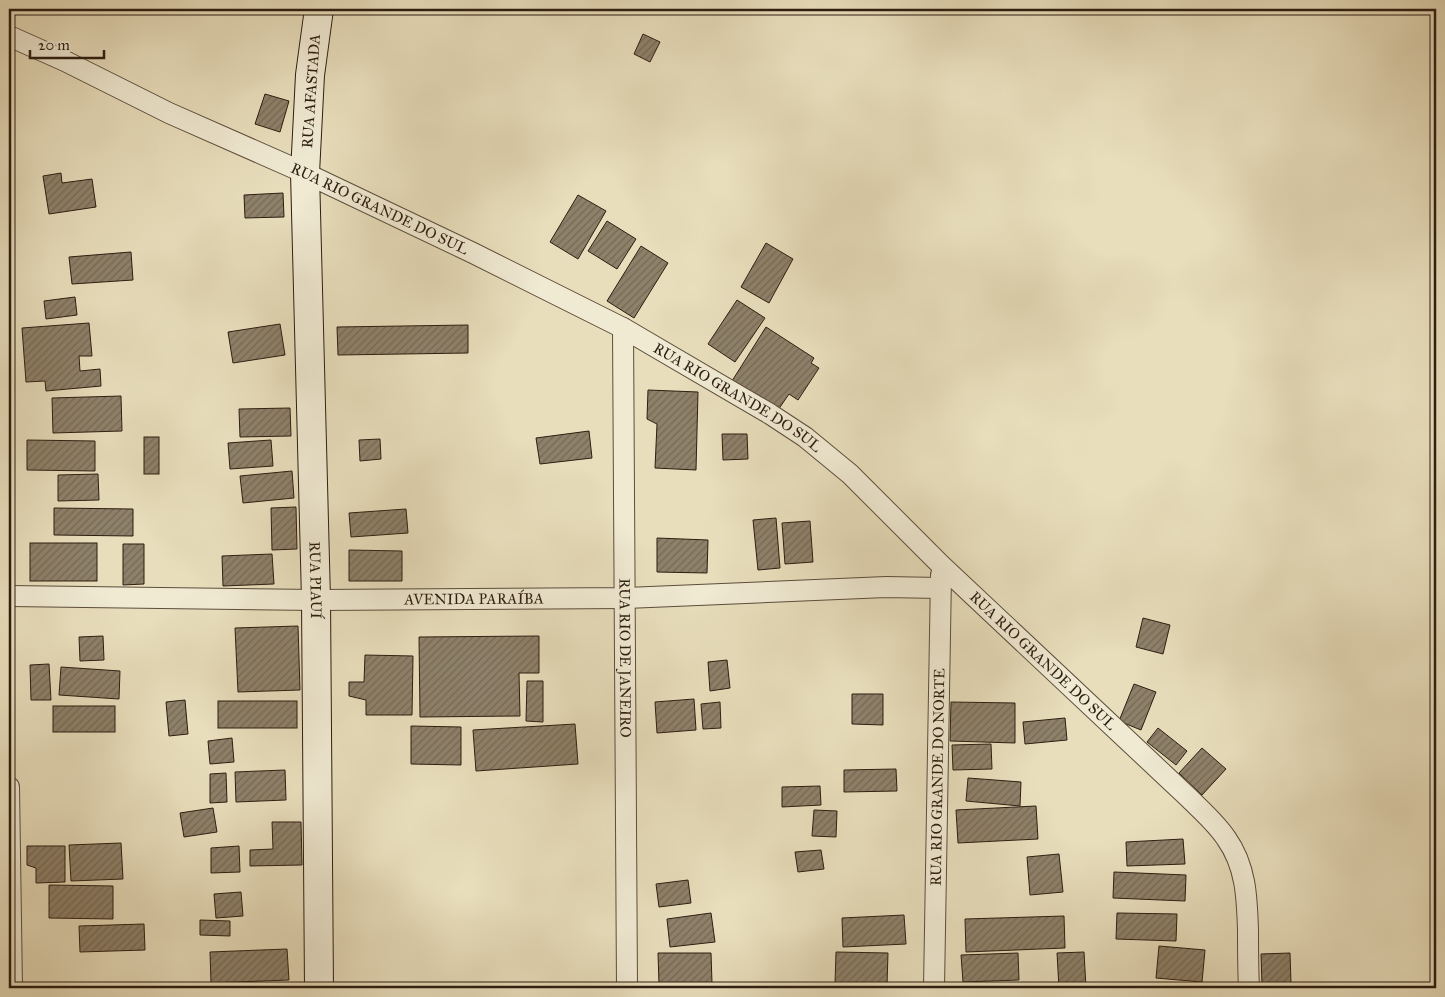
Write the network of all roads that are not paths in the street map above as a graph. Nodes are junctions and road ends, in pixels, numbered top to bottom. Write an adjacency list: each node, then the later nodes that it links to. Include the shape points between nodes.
1 (319, 9): 3 (street, RUA AFASTADA, via 310,75)
2 (9, 36): 3 (street, RUA RIO GRANDE DO SUL)
3 (305, 173): 4 (street, RUA RIO GRANDE DO SUL); 9 (street, RUA PIAUÍ)
4 (624, 328): 5 (street, RUA RIO GRANDE DO SUL, via 805,437 850,474); 8 (street, RUA RIO DE JANEIRO)
5 (942, 565): 6 (street, RUA RIO GRANDE DO NORTE); 15 (street, RUA RIO GRANDE DO SUL, via 1190,798 1227,838 1243,870 1245,883)
6 (940, 588): 8 (street, AVENIDA PARAÍBA, via 886,587); 14 (street, RUA RIO GRANDE DO NORTE)
7 (9, 596): 9 (street, AVENIDA PARAÍBA)
8 (626, 598): 9 (street, AVENIDA PARAÍBA); 13 (street, RUA RIO DE JANEIRO)
9 (316, 600): 12 (street, RUA PIAUÍ)
10 (9, 787): 11 (street)
11 (12, 988)
12 (319, 988)
13 (627, 988)
14 (934, 988)
15 (1249, 988)

